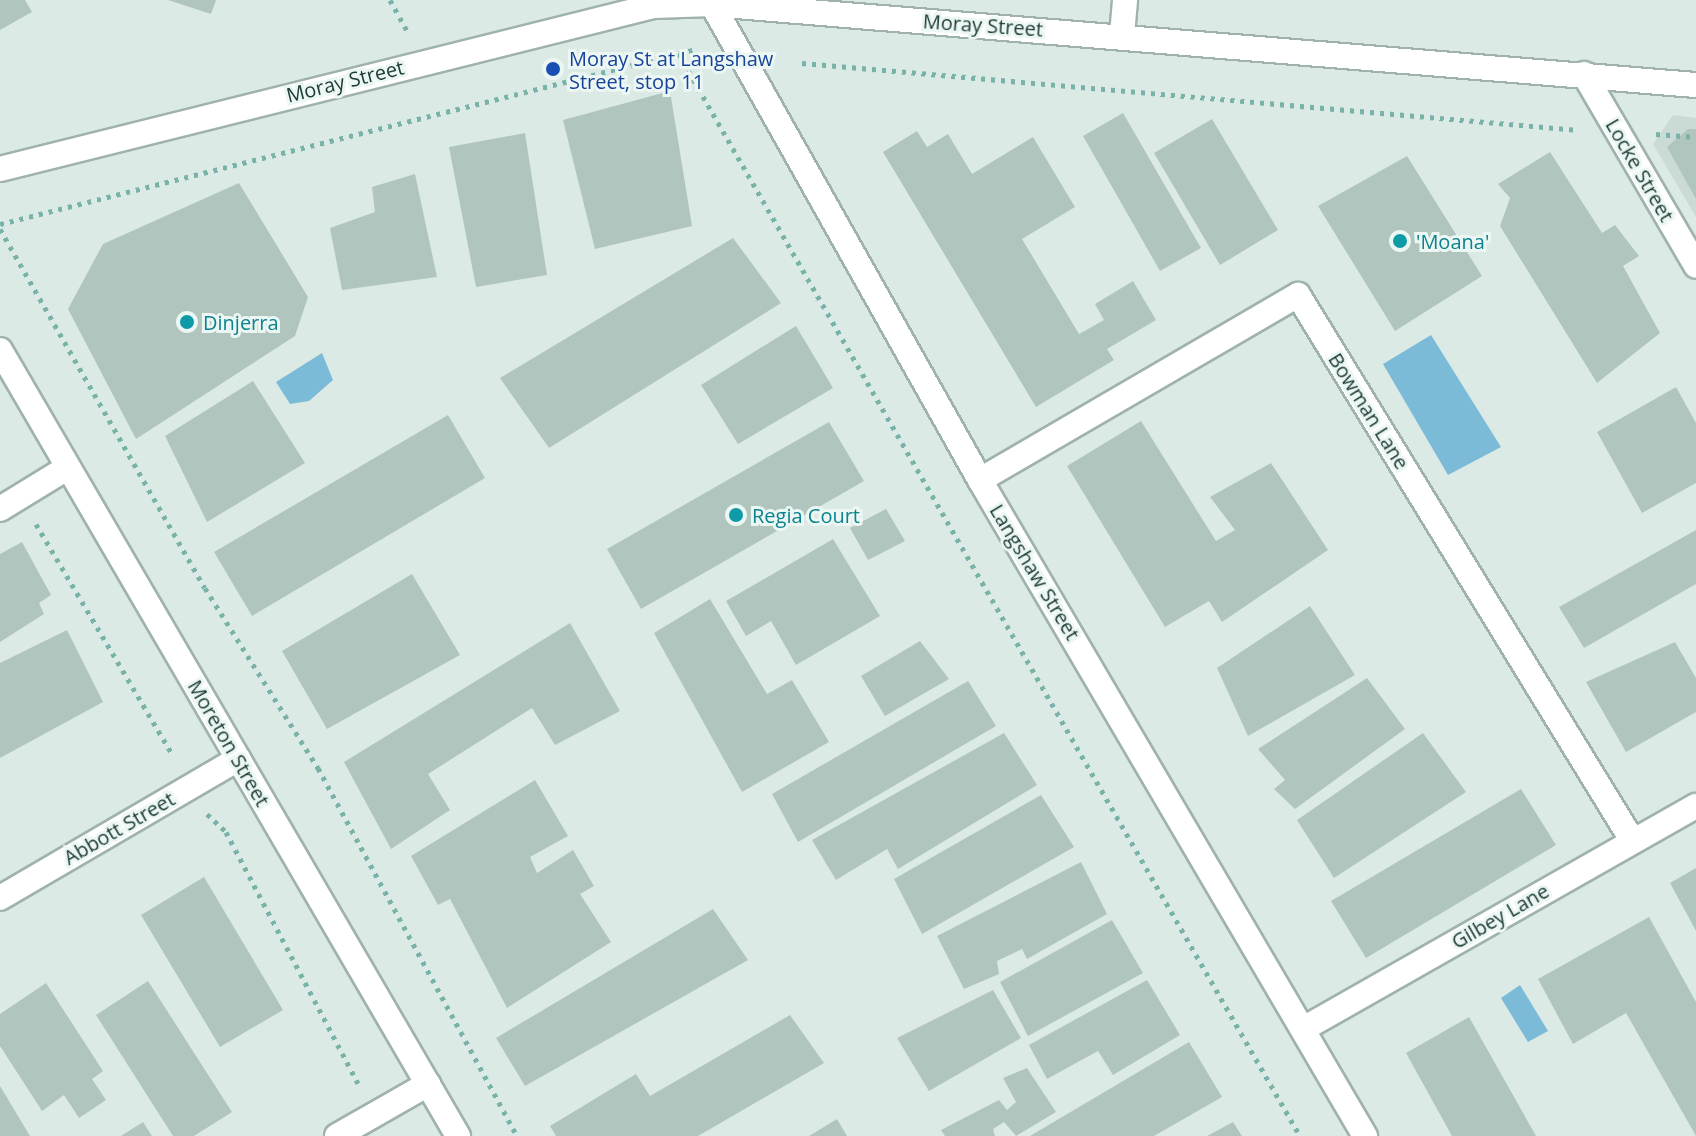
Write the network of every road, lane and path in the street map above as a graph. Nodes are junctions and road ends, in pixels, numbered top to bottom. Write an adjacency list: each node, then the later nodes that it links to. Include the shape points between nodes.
1 (1125, 0): 3 (street)
2 (712, 4): 3 (street, Moray Street); 11 (street, Moray Street, via 654,6); 16 (street, Langshaw Street)
3 (1122, 35): 7 (street, Moray Street)
4 (692, 50): 5 (path)
5 (678, 53): 12 (path); 31 (path)
6 (802, 63): 9 (path)
7 (1584, 74): 8 (street, Moray Street); 9 (street, Locke Street)
8 (1696, 85)
9 (1618, 133): 10 (path); 13 (street, Locke Street)
10 (1696, 137)
11 (0, 169)
12 (0, 226): 30 (path, via 205,588 318,768)
13 (1696, 266)
14 (0, 350): 15 (street, Moreton Street)
15 (67, 468): 17 (street); 20 (street, Moreton Street)
16 (980, 480): 23 (street, Bowman Lane, via 1298,295); 25 (street, Langshaw Street)
17 (0, 509)
18 (32, 516): 19 (path)
19 (173, 756)
20 (238, 759): 24 (street, Abbott Street); 27 (street, Moreton Street)
21 (1696, 806): 23 (street, Gilbey Lane)
22 (203, 810): 26 (path, via 226,832)
23 (1632, 840): 25 (street, Gilbey Lane)
24 (0, 898)
25 (1305, 1028): 32 (street, Langshaw Street)
26 (358, 1083)
27 (428, 1084): 28 (street); 29 (street, Moreton Street)
28 (337, 1136)
29 (458, 1136)
30 (517, 1136)
31 (1300, 1136)
32 (1365, 1136)

